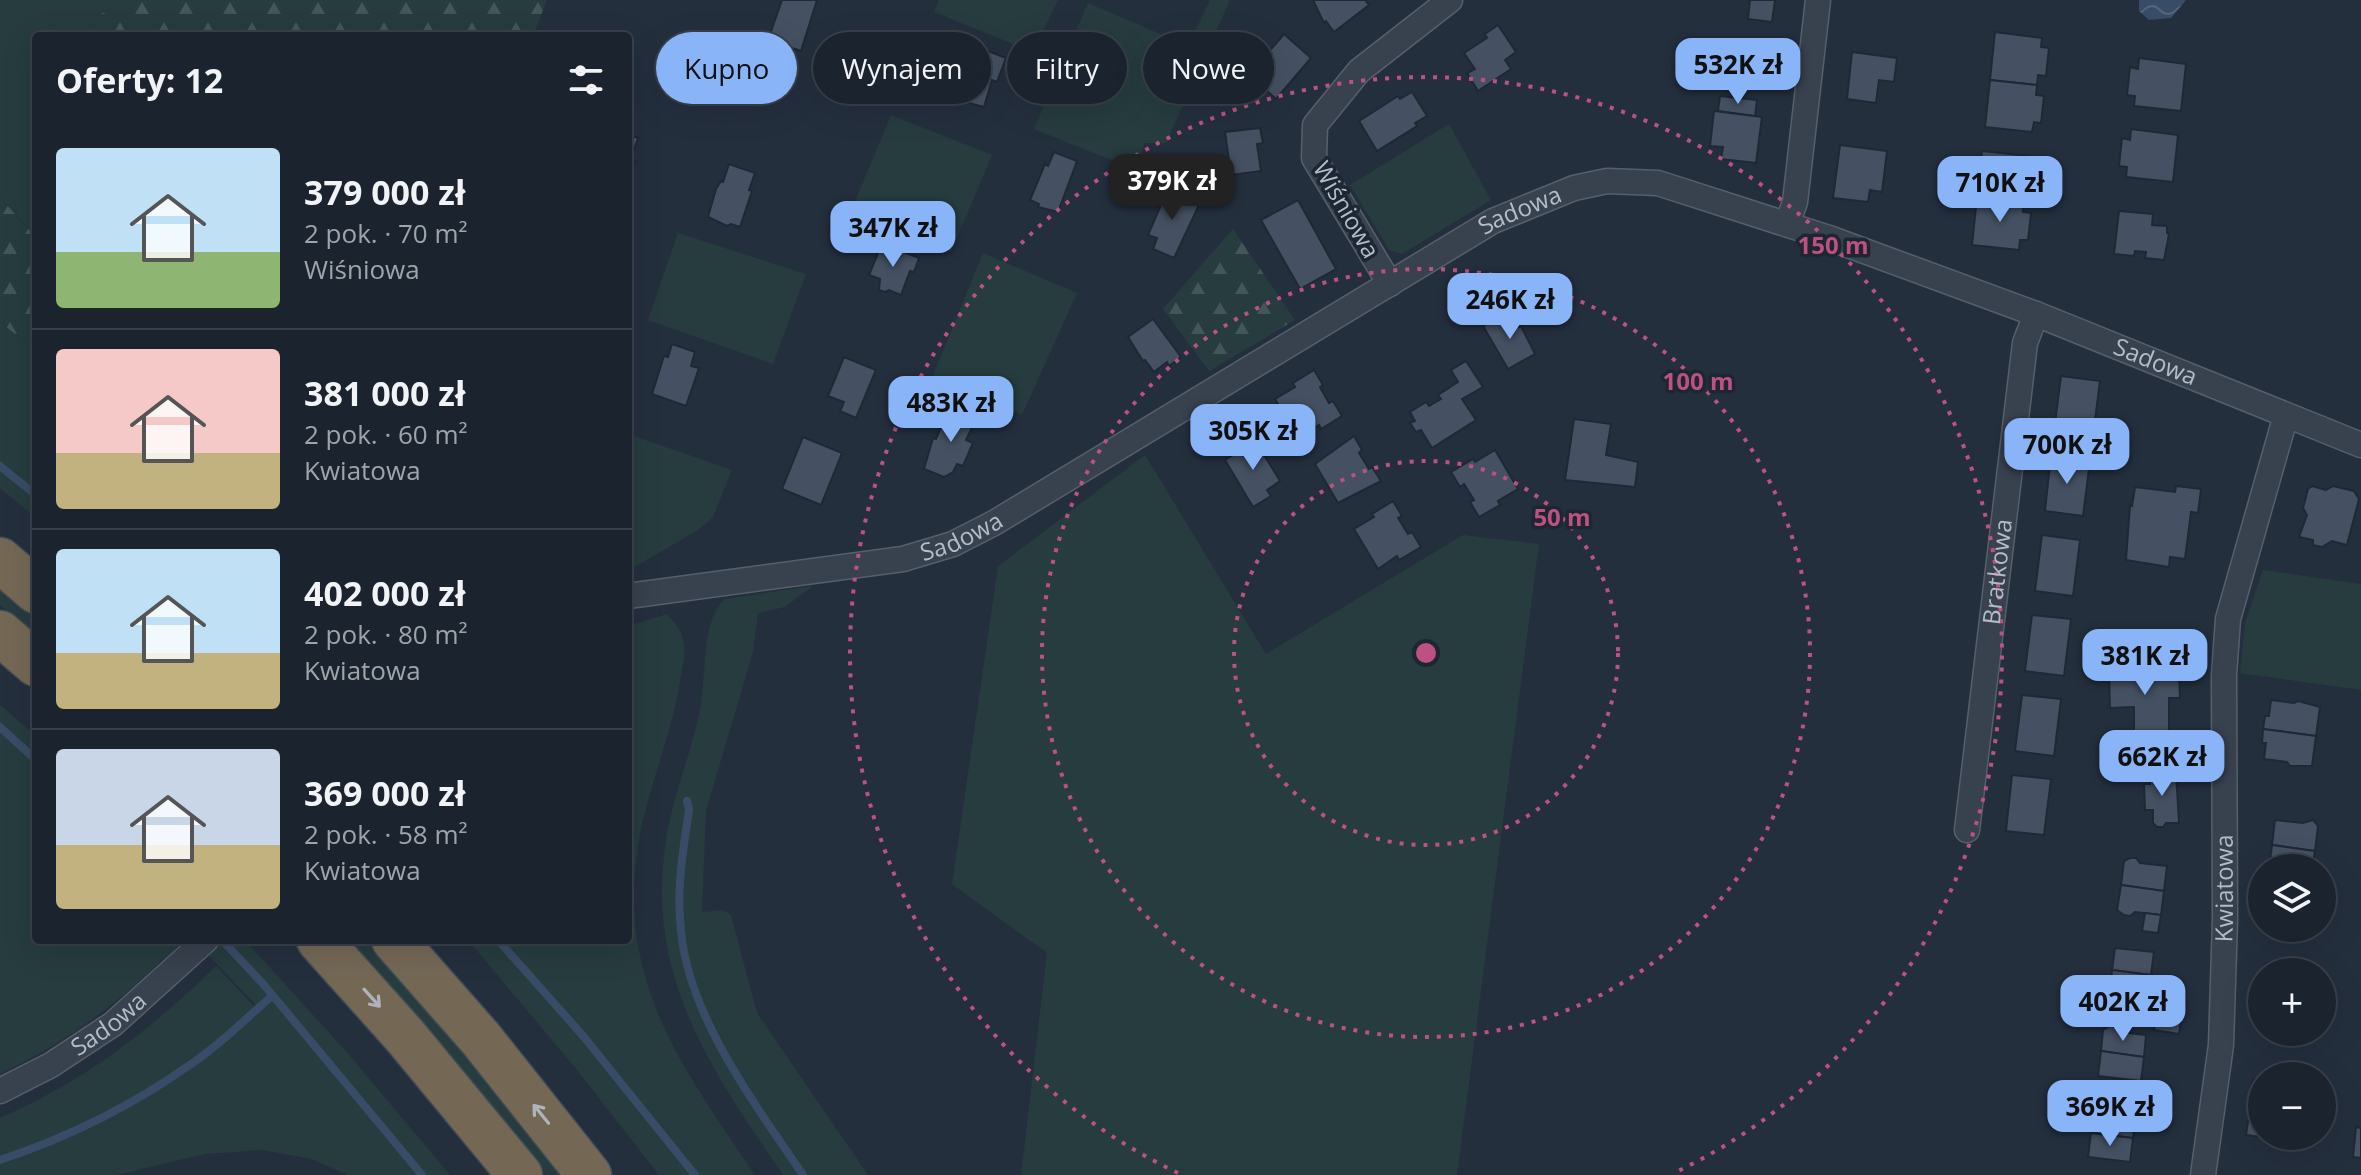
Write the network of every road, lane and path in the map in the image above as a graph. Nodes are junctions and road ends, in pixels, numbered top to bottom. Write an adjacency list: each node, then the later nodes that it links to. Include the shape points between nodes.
1 (1450, 0): 4 (street, Wiśniowa, via 1359,71 1315,125 1314,158)
2 (1818, 0): 3 (street, via 1795,202)
3 (1787, 224): 4 (street, Sadowa, via 1658,183 1607,181 1559,193 1493,221); 5 (street, Sadowa)
4 (1390, 284): 10 (street, Sadowa, via 953,544 903,559)
5 (2036, 314): 6 (street, Sadowa); 13 (street, Bratkowa, via 2025,343)
6 (2286, 415): 7 (street, Sadowa); 20 (street, Kwiatowa, via 2228,619 2221,1045)
7 (2361, 445)
8 (0, 560): 9 (highway)
9 (32, 588)
10 (632, 595)
11 (0, 633): 12 (highway)
12 (32, 661)
13 (1967, 830)
14 (203, 944): 17 (street, Sadowa, via 113,1024)
15 (323, 944): 18 (highway, one-way to 18)
16 (398, 944): 19 (highway, one-way to 16)
17 (0, 1091)
18 (520, 1175)
19 (589, 1175)
20 (2203, 1175)

